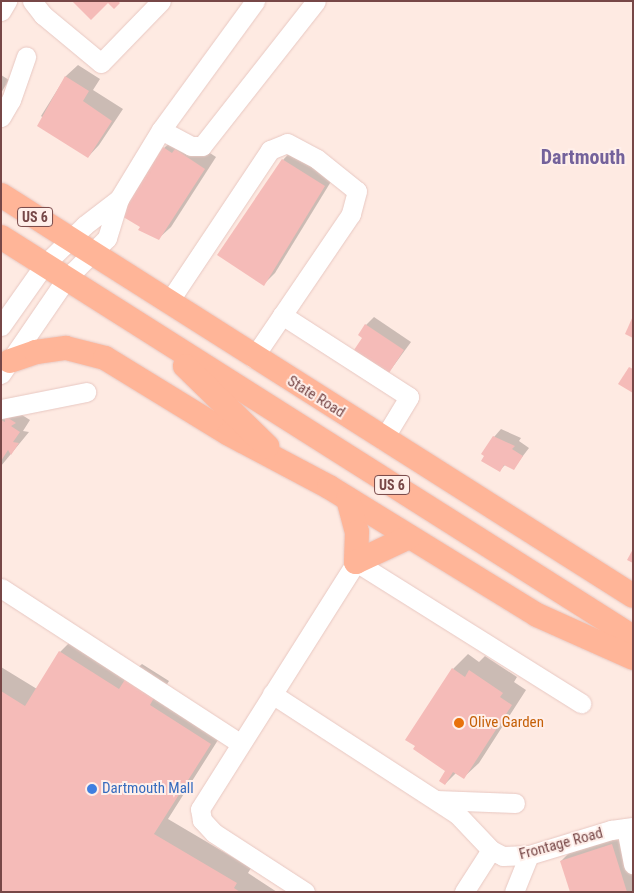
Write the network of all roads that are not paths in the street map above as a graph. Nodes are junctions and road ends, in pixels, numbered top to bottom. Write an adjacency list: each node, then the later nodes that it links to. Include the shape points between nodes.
1 (8, 1): 6 (street)
2 (32, 1): 3 (street, via 43,15 101,63)
3 (161, 1)
4 (255, 1): 9 (street)
5 (316, 1): 9 (street, via 202,146 191,146)
6 (1, 11)
7 (26, 57): 8 (street)
8 (1, 117)
9 (161, 130): 11 (street)
10 (1, 195): 13 (main road, State Road / US 6)
11 (119, 199): 13 (street); 14 (street, via 107,238)
12 (1, 238): 15 (main road, US 6)
13 (69, 239): 14 (main road, State Road / US 6); 15 (street)
14 (91, 253): 16 (street); 17 (main road, State Road / US 6)
15 (44, 265): 16 (main road, US 6); 19 (street)
16 (66, 279): 20 (main road, US 6); 22 (street)
17 (168, 303): 18 (street, via 270,150 287,143 317,158 356,191 351,214); 21 (main road, State Road / US 6)
18 (282, 315): 21 (street); 25 (street, via 409,397)
19 (1, 326)
20 (152, 334): 26 (main road); 32 (main road, US 6)
21 (253, 358): 25 (main road, State Road / US 6)
22 (5, 367): 26 (main road, via 50,349 93,352 229,434)
23 (86, 392): 24 (street)
24 (1, 409)
25 (383, 440): 31 (main road, State Road / US 6)
26 (284, 463): 27 (main road)
27 (348, 499): 28 (main road); 29 (main road, via 356,532)
28 (409, 537): 29 (main road); 33 (main road, via 537,614)
29 (356, 562): 34 (street); 35 (street)
30 (1, 588): 36 (street)
31 (633, 596)
32 (633, 637)
33 (633, 658)
34 (272, 694): 36 (street); 37 (street)
35 (581, 703)
36 (240, 743): 43 (street, via 202,802 202,820 214,833)
37 (435, 800): 38 (street); 40 (street, via 467,821)
38 (515, 803)
39 (629, 828): 41 (street, Frontage Road); 42 (street)
40 (491, 850): 41 (street, Frontage Road, via 510,858); 44 (street)
41 (529, 855): 45 (street)
42 (633, 864)
43 (305, 892)
44 (464, 892)
45 (514, 892)

